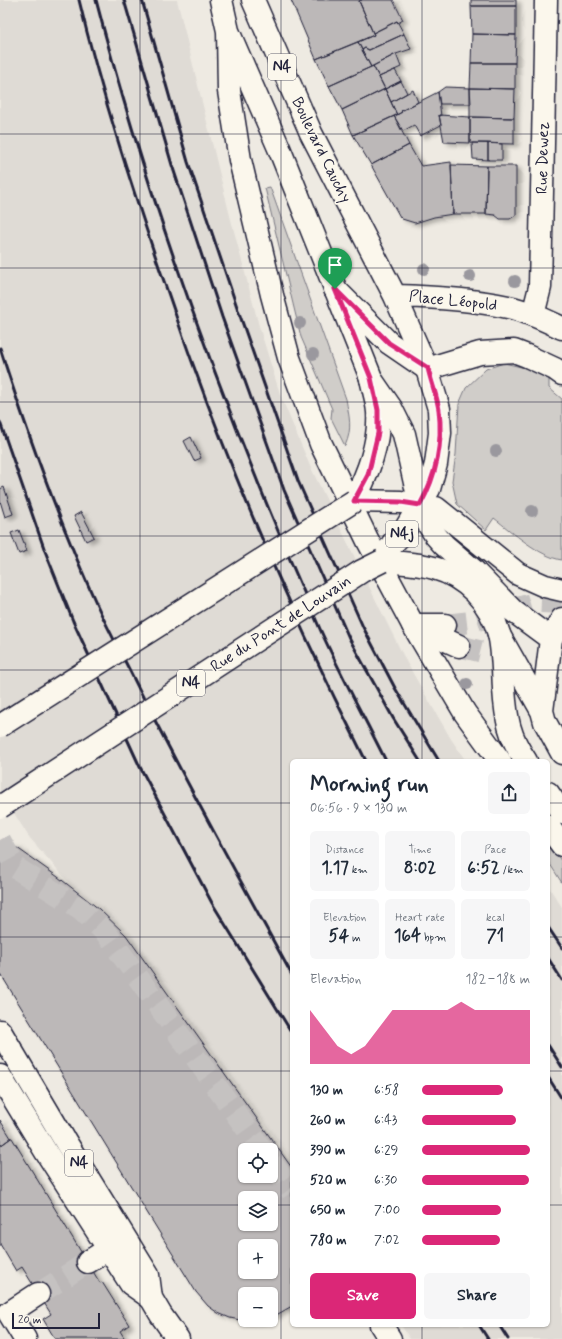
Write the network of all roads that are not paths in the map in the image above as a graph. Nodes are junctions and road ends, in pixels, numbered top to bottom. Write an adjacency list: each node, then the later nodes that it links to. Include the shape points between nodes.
1 (221, 0): 4 (main road, N4)
2 (253, 0): 5 (main road, Boulevard Cauchy / N4)
3 (546, 0): 8 (main road, Rue Dewez, via 541,264 540,287)
4 (228, 31): 6 (main road, N4, via 279,148); 18 (main road, via 229,91 240,160 289,358 321,444)
5 (334, 178): 7 (main road, Boulevard Cauchy / N4j)
6 (335, 289): 10 (main road, via 389,343); 12 (main road, N4)
7 (395, 296): 8 (main road, Place Léopold, via 481,303 508,307); 10 (main road, Place Léopold / N4j)
8 (533, 315): 9 (main road, Place Léopold)
9 (562, 328)
10 (428, 368): 11 (main road, via 480,353 514,351); 14 (main road, Place Léopold / N4j, via 439,409 440,433 436,464 429,489)
11 (562, 374)
12 (371, 378): 13 (main road, N4, via 378,410 378,433 368,475); 14 (main road, via 404,434)
13 (354, 501): 14 (main road); 24 (main road, N4, bridge)
14 (420, 505): 15 (main road, Place Léopold / N4j); 16 (main road, via 436,508 518,574 545,586); 21 (main road, via 429,525 444,545 472,569 513,611)
15 (382, 561): 20 (main road, N4j, via 434,568 462,580 487,606); 29 (main road, Rue du Pont de Louvain / N4, bridge, via 362,571)
16 (562, 590)
17 (562, 619): 21 (main road)
18 (413, 625): 19 (main road); 22 (main road); 26 (main road, via 465,713)
19 (445, 626)
20 (499, 635): 23 (main road); 27 (main road, N4j, via 509,728)
21 (556, 637): 23 (main road)
22 (459, 646)
23 (542, 711): 25 (main road, via 544,722)
24 (0, 726)
25 (562, 753)
26 (499, 759)
27 (524, 759)
28 (550, 796): 30 (main road)
29 (0, 807)
30 (562, 813)
31 (550, 829): 32 (main road)
32 (562, 845)
33 (0, 1031): 38 (main road, N4, via 148,1275)
34 (0, 1076): 35 (main road)
35 (108, 1249): 36 (main road); 38 (main road, via 131,1284)
36 (88, 1262)
37 (38, 1294): 40 (main road, via 10,1313)
38 (151, 1298): 41 (main road, N4)
39 (382, 1327): 42 (main road)
40 (25, 1339)
41 (178, 1339)
42 (390, 1339)

